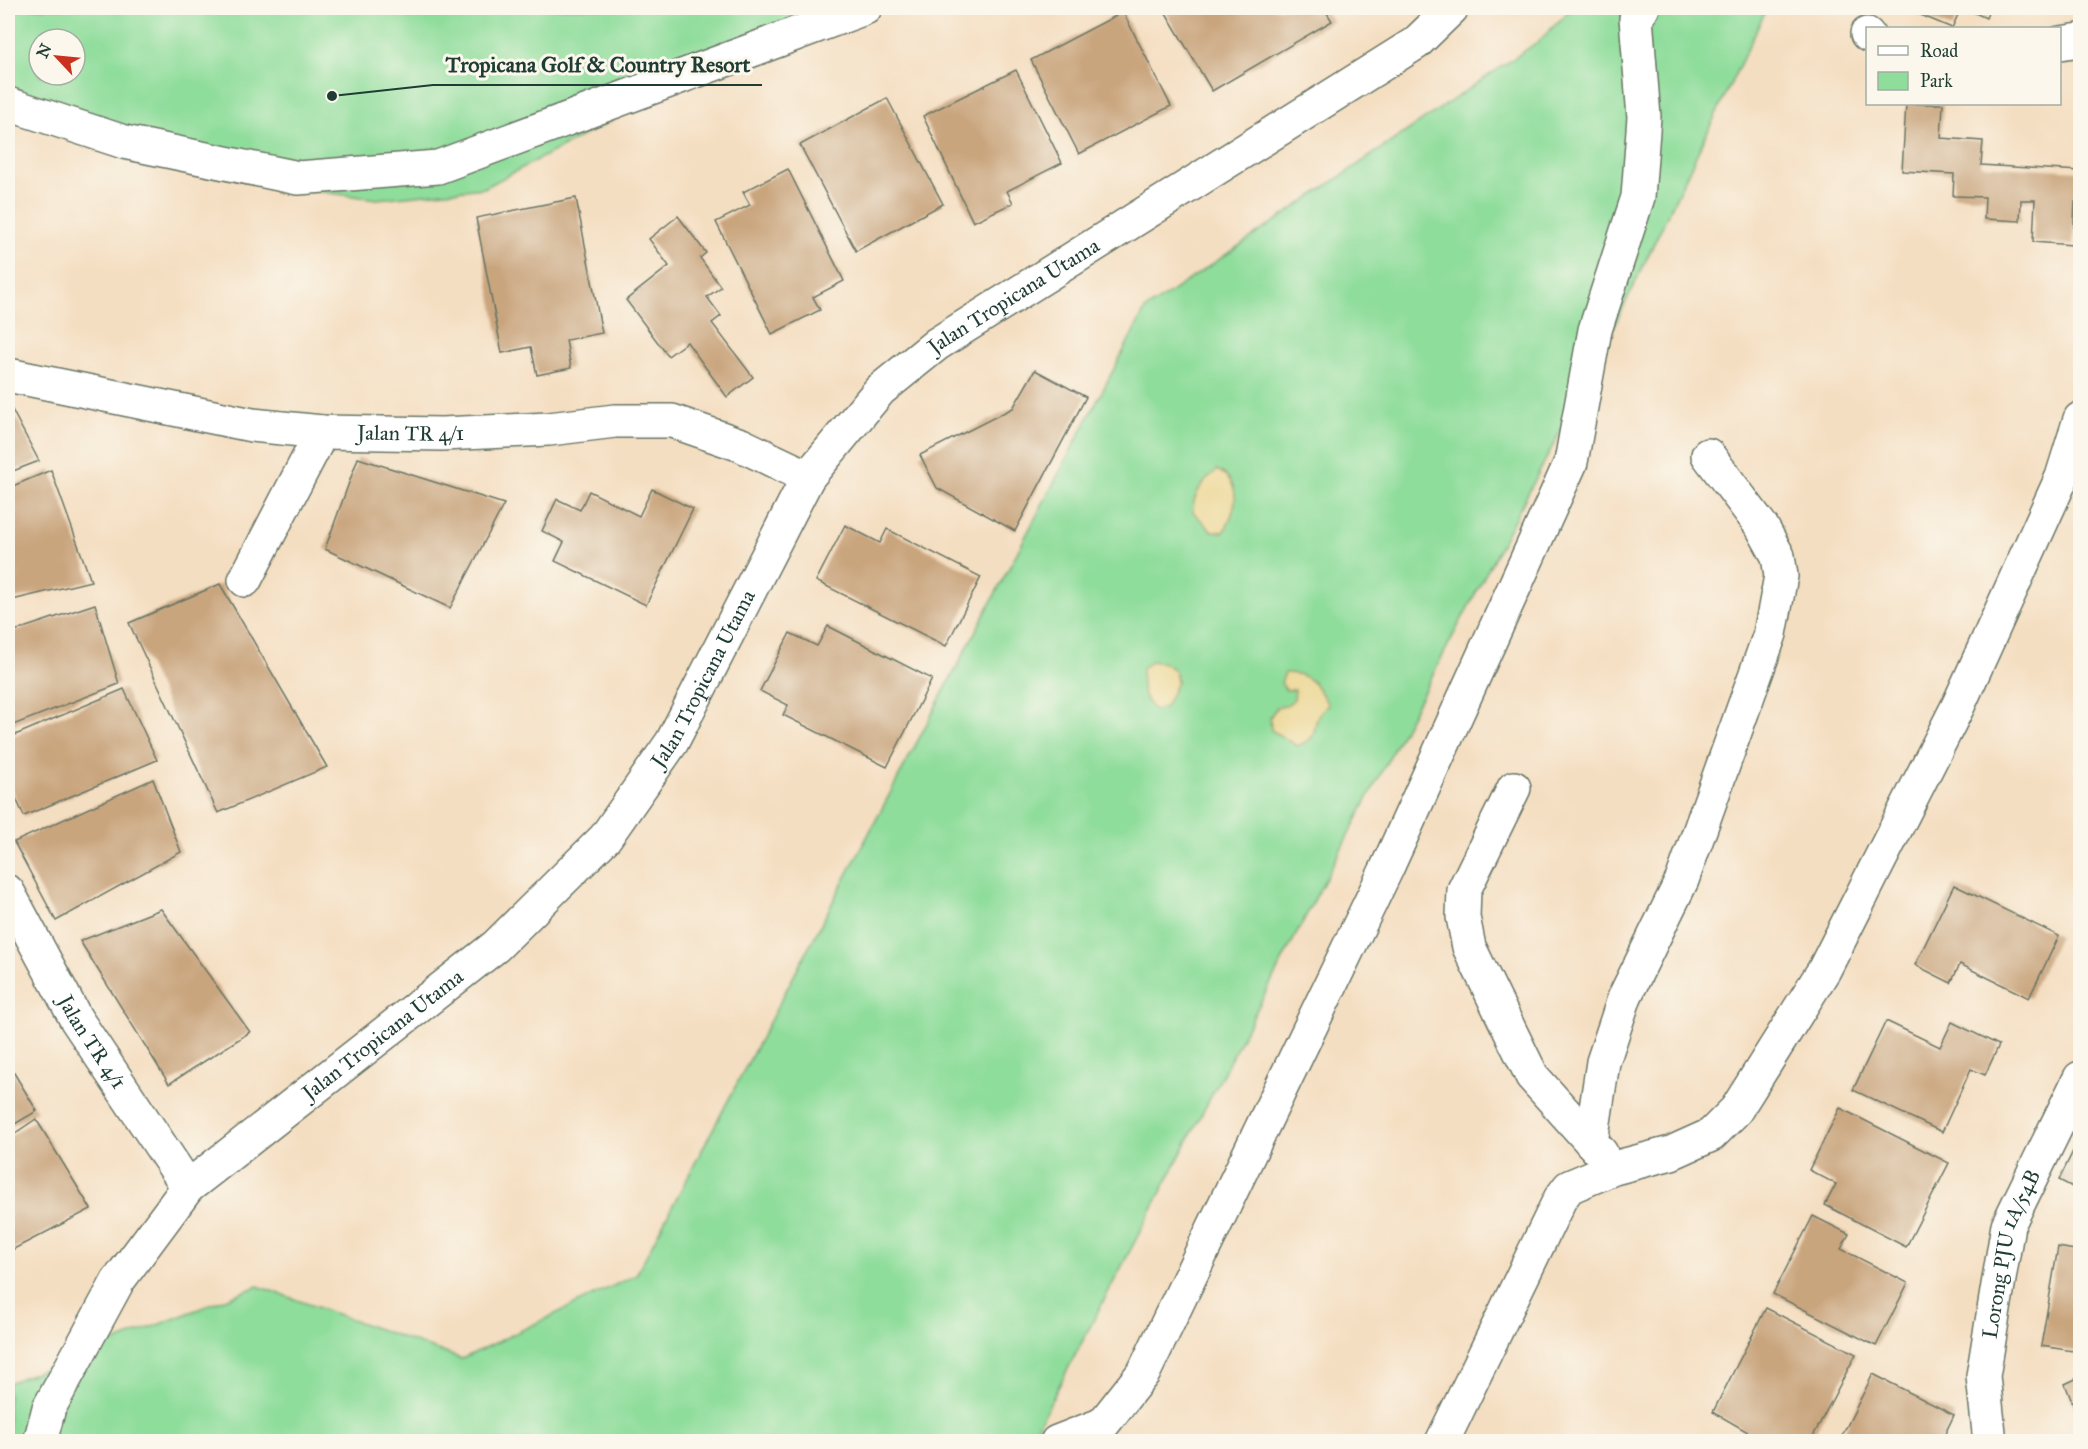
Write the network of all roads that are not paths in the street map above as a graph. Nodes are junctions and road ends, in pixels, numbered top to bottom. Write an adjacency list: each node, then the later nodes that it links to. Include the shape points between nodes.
1 (865, 8): 6 (street, via 438,167 298,178 124,142)
2 (1452, 8): 11 (street, Jalan Tropicana Utama, via 1416,43 937,344 880,390)
3 (1643, 8): 20 (street, via 1636,18 1644,117 1638,197 1595,330 1571,462 1387,868 1144,1372 1103,1424)
4 (2080, 40): 5 (street)
5 (2061, 43)
6 (8, 104)
7 (8, 375): 9 (street, Jalan TR 4/1, via 252,425)
8 (2080, 419): 17 (street, via 2062,477 1958,706 1824,970 1736,1110 1711,1135 1671,1153)
9 (322, 432): 11 (street, Jalan TR 4/1, via 442,435 615,421 672,421 741,445); 12 (street)
10 (1708, 455): 16 (street, via 1762,527 1778,556 1781,576 1770,634 1682,880 1625,996 1603,1062)
11 (808, 477): 18 (street, Jalan Tropicana Utama, via 672,742 605,838 496,946)
12 (245, 580)
13 (1514, 789): 16 (street, via 1464,890 1463,917 1469,947 1532,1076)
14 (8, 892): 18 (street, Jalan TR 4/1, via 76,1019)
15 (2080, 1078): 22 (street, Lorong PJU 1A/54B, via 2008,1225 1983,1376)
16 (1591, 1142): 17 (street)
17 (1614, 1168): 21 (street, via 1569,1187 1560,1199)
18 (188, 1187): 19 (street, Jalan Tropicana Utama, via 118,1281 49,1408)
19 (40, 1442)
20 (1057, 1442)
21 (1442, 1442)
22 (1990, 1442)

